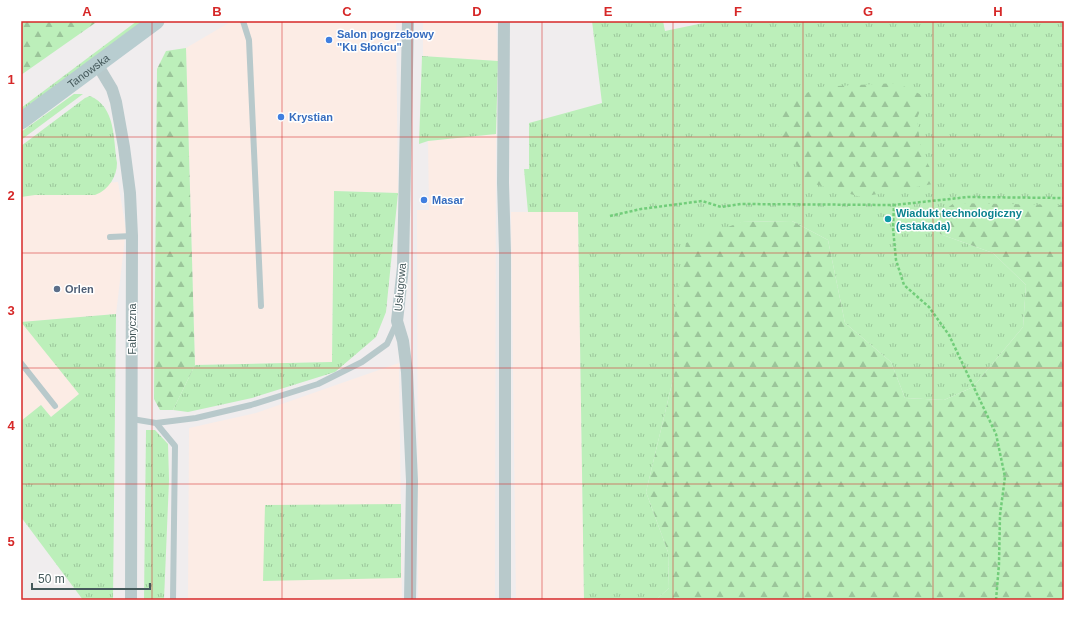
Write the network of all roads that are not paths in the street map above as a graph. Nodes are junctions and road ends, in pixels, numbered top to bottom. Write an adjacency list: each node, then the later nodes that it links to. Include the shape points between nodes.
1 (156, 21): 5 (main road, Tanowska)
2 (243, 21): 9 (lane, via 249,40)
3 (408, 21): 10 (street, Usługowa, via 403,267)
4 (504, 21): 18 (street)
5 (98, 64): 6 (main road, Tanowska); 8 (street, Fabryczna, via 116,102 130,194)
6 (21, 121)
7 (110, 236): 8 (lane)
8 (132, 236): 13 (street, Fabryczna)
9 (261, 306)
10 (397, 321): 14 (lane, via 386,344 362,362 318,384 251,406 196,418); 17 (street, Usługowa, via 403,341 407,372 412,481)
11 (21, 363): 12 (lane)
12 (55, 406)
13 (132, 419): 14 (lane); 15 (street, Fabryczna)
14 (156, 423): 16 (lane, via 175,446)
15 (131, 600)
16 (173, 600)
17 (410, 600)
18 (505, 600)

